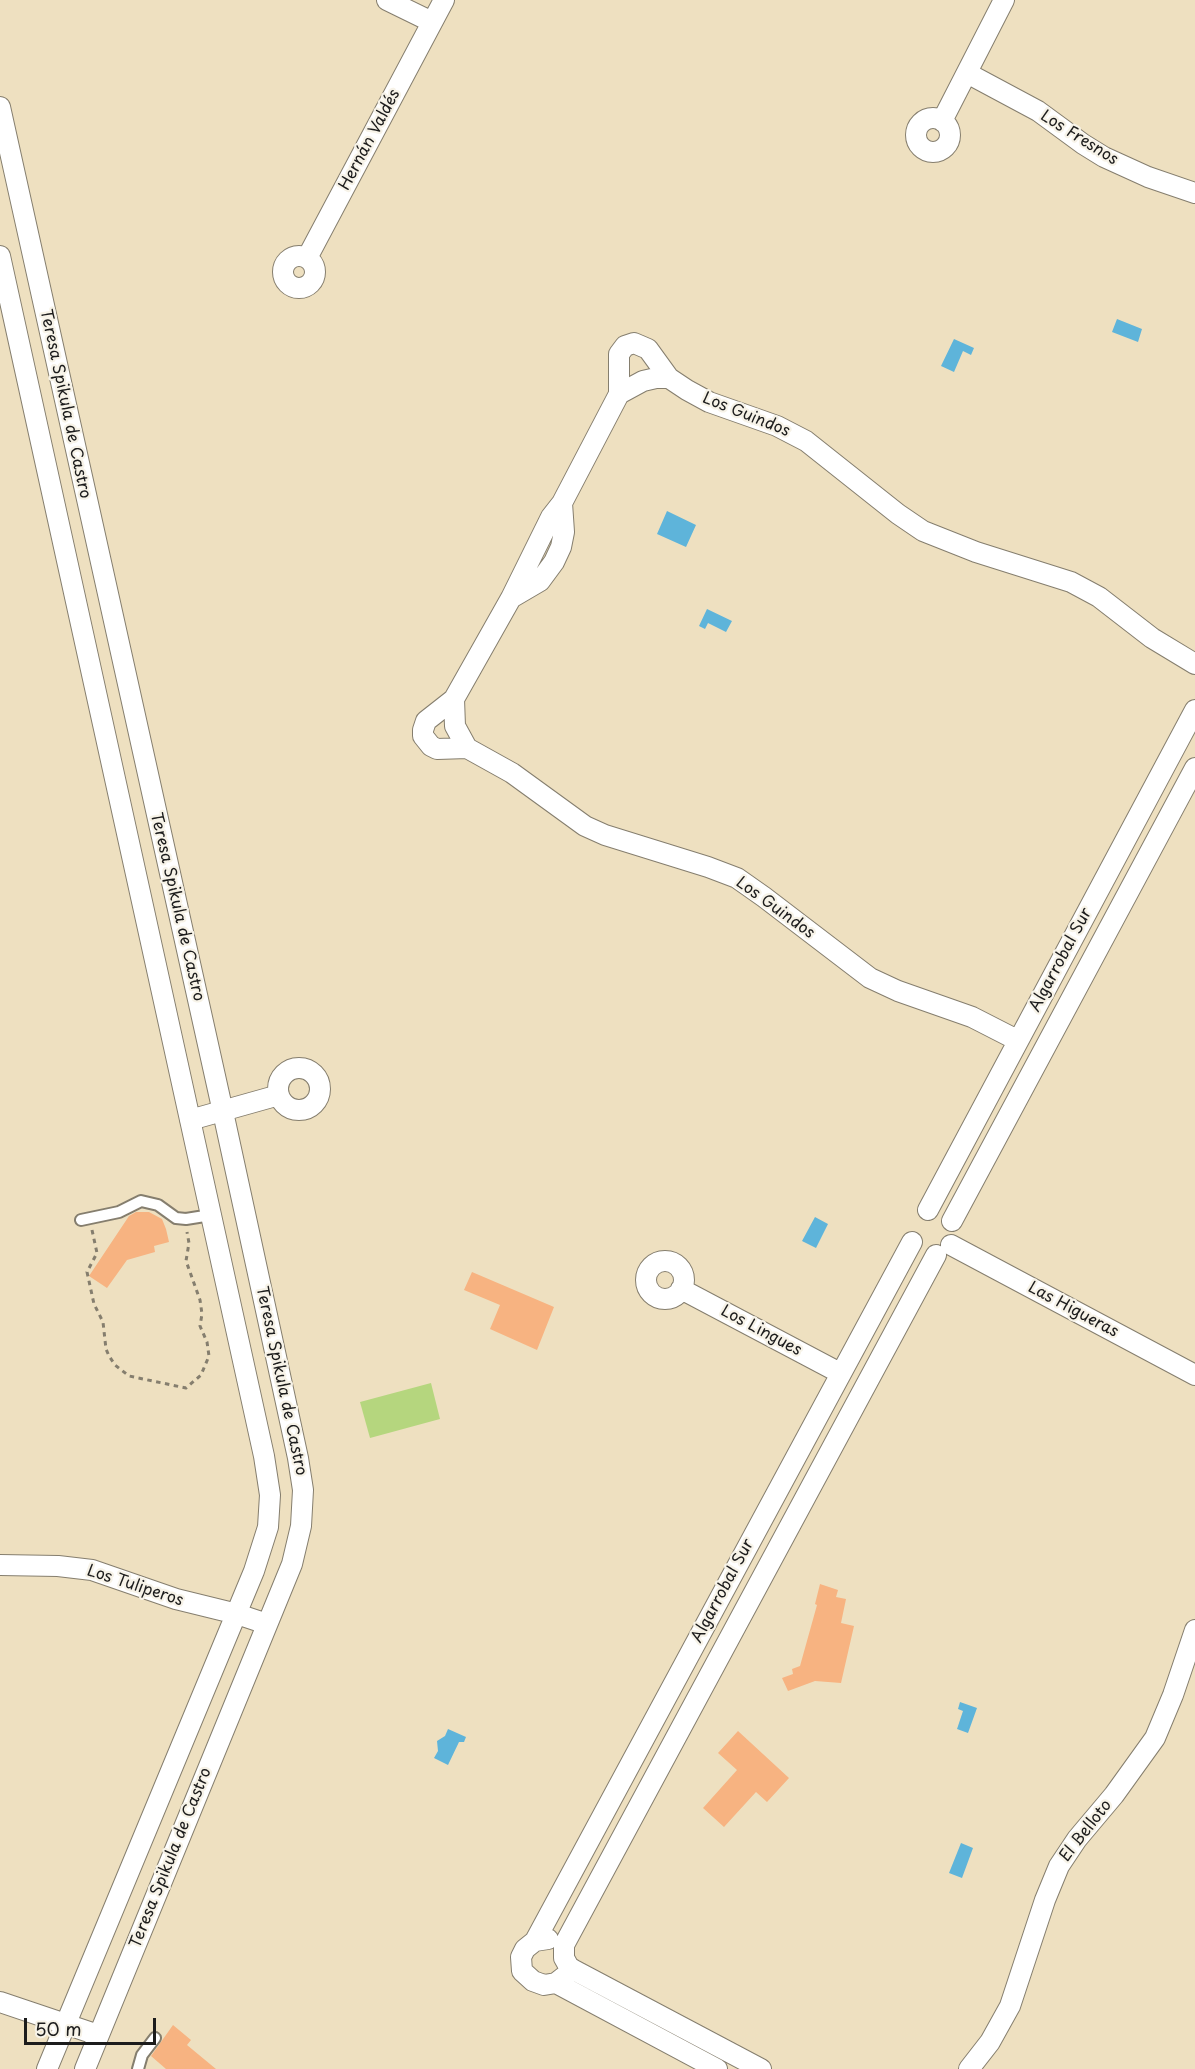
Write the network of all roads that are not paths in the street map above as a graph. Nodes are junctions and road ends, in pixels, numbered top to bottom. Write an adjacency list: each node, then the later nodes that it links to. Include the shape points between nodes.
1 (387, 0): 4 (street)
2 (444, 0): 4 (street, Hernán Valdés)
3 (1004, 0): 5 (street)
4 (432, 22): 10 (street, Hernán Valdés)
5 (967, 73): 7 (street); 8 (street, Los Fresnos, via 1038,111 1104,157)
6 (1, 118): 15 (street, Teresa Spikula de Castro)
7 (942, 121)
8 (1195, 193)
9 (0, 256): 16 (street, Teresa Spikula de Castro)
10 (307, 258)
11 (669, 378): 12 (street, via 643,381); 12 (street, Los Guindos, via 648,349 629,344 619,354); 13 (street, Los Guindos, via 709,402 777,426 806,441 923,531 1071,582)
12 (619, 393): 14 (street, Los Guindos, via 562,503 564,532 554,562 540,581 511,598)
13 (1195, 664)
14 (454, 699): 18 (street, via 456,726); 18 (street, Los Guindos, via 426,721 423,736 437,749)
15 (131, 702): 16 (street); 22 (street, Teresa Spikula de Castro)
16 (99, 708): 23 (street, Teresa Spikula de Castro)
17 (1195, 710): 20 (street, Algarrobal Sur)
18 (466, 748): 20 (street, Los Guindos, via 512,773 585,826 737,878 870,978 972,1017)
19 (1195, 768): 26 (street, Algarrobal Sur)
20 (1017, 1040): 27 (street, Algarrobal Sur)
21 (279, 1095): 22 (street)
22 (223, 1112): 23 (street); 34 (street, Teresa Spikula de Castro, via 303,1491 298,1545)
23 (190, 1120): 24 (street, Teresa Spikula de Castro)
24 (211, 1215): 25 (lane, via 176,1218 158,1205 141,1201 119,1212); 33 (street, Teresa Spikula de Castro, via 270,1496 264,1543)
25 (85, 1220)
26 (952, 1221): 27 (street, via 942,1212); 28 (street, via 955,1233)
27 (916, 1224): 28 (street, via 919,1251 930,1255); 30 (street, Algarrobal Sur)
28 (944, 1250): 31 (street, Las Higueras); 37 (street, Algarrobal Sur)
29 (681, 1289): 30 (street, Los Lingues)
30 (840, 1373): 36 (street, Algarrobal Sur)
31 (1195, 1375)
32 (0, 1564): 33 (street, Los Tuliperos, via 92,1570 176,1599)
33 (237, 1614): 34 (street, Los Tuliperos); 41 (street, Teresa Spikula de Castro)
34 (267, 1624): 42 (street, Teresa Spikula de Castro)
35 (1195, 1630): 49 (street, El Belloto, via 1155,1738 1059,1866 1010,2006)
36 (535, 1941): 37 (street, via 549,1939); 39 (street, Algarrobal Sur, via 522,1953 522,1971 538,1984)
37 (564, 1945): 38 (street)
38 (569, 1967): 39 (street); 48 (street)
39 (556, 1983): 47 (street, Algarrobal Sur)
40 (0, 2002): 41 (street)
41 (66, 2025): 42 (street); 44 (street, Teresa Spikula de Castro)
42 (98, 2035): 45 (street, Teresa Spikula de Castro)
43 (155, 2038): 46 (lane, via 142,2055)
44 (47, 2069)
45 (85, 2069)
46 (138, 2069)
47 (717, 2069)
48 (761, 2069)
49 (969, 2069)

